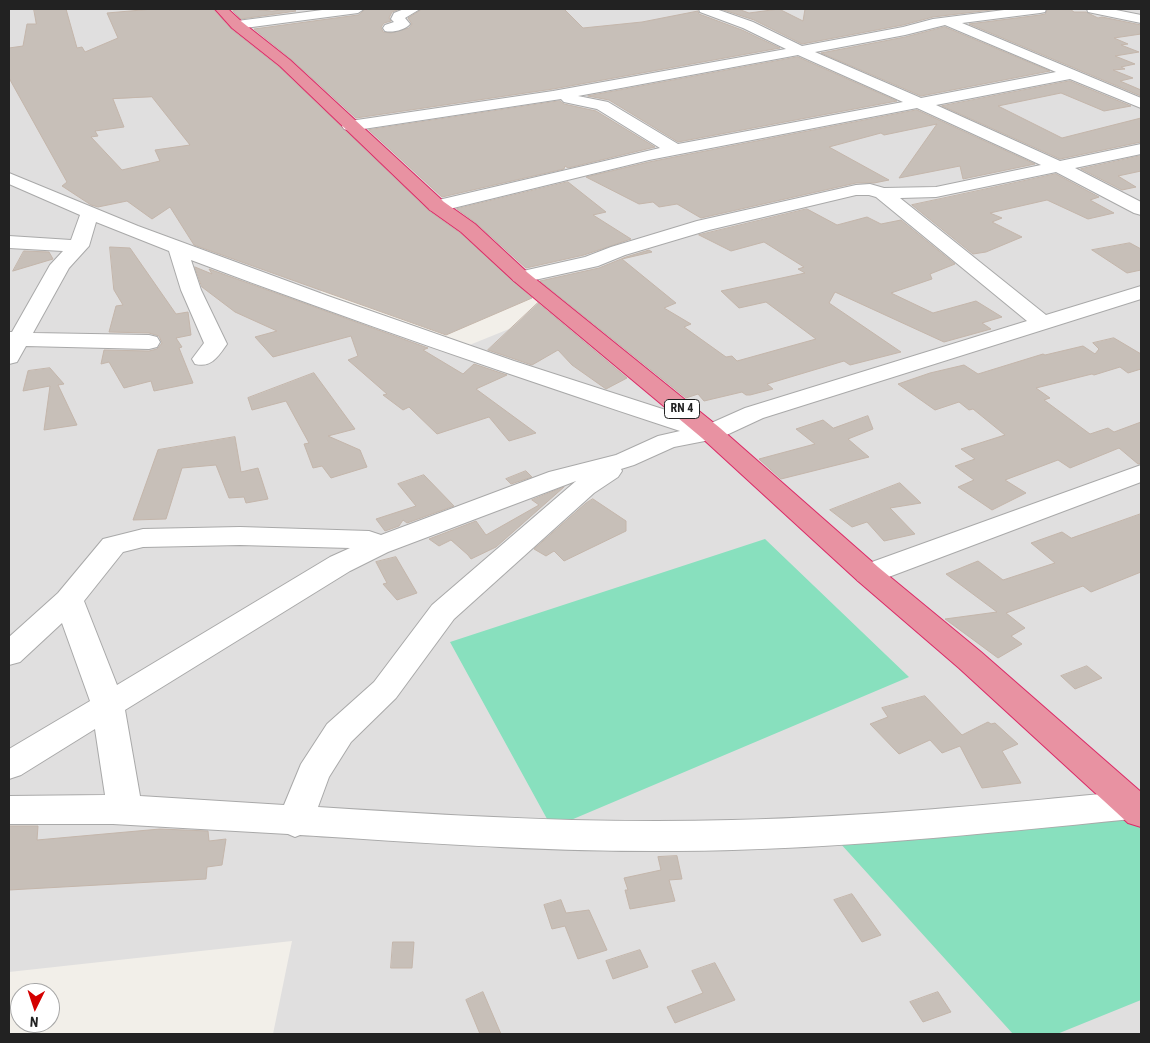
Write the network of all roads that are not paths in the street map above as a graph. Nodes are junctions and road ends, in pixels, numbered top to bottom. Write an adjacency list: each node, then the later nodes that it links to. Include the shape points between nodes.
1 (358, 9): 7 (street)
2 (414, 9): 10 (street, via 398,16 403,24)
3 (705, 9): 11 (street, via 748,25)
4 (1040, 9): 9 (street)
5 (1093, 9): 8 (street)
6 (925, 12): 9 (street)
7 (229, 17): 16 (highway, RN 4, via 285,63)
8 (1141, 19)
9 (949, 22): 11 (street); 12 (street)
10 (390, 28)
11 (799, 50): 13 (street); 15 (street)
12 (1071, 74): 14 (street); 15 (street)
13 (553, 96): 16 (street); 18 (street, via 602,105)
14 (1141, 102)
15 (919, 104): 18 (street); 19 (street)
16 (350, 126): 22 (highway, RN 4)
17 (1141, 149): 19 (street)
18 (675, 150): 22 (street)
19 (1058, 167): 21 (street, via 936,192); 23 (street)
20 (9, 178): 24 (street)
21 (882, 194): 28 (street, via 870,189 856,190 713,223 591,262); 30 (street)
22 (437, 206): 28 (highway, RN 4, via 468,228)
23 (1141, 209)
24 (90, 212): 26 (street); 27 (street)
25 (9, 242): 26 (street)
26 (79, 246): 31 (street, via 60,265)
27 (177, 246): 34 (street, via 191,290 216,344); 35 (street, via 320,301)
28 (521, 277): 35 (highway, RN 4)
29 (1141, 292): 30 (street)
30 (1042, 322): 35 (street, via 754,413)
31 (15, 339): 32 (street); 33 (street)
32 (149, 342)
33 (9, 357)
34 (203, 359)
35 (711, 433): 36 (street, via 667,441); 39 (highway, RN 4)
36 (625, 460): 38 (street, via 558,478); 47 (street, via 585,487 444,612 384,690 339,733 313,774)
37 (1141, 473): 39 (street)
38 (378, 546): 40 (street, via 369,540 240,536 143,538 113,545); 42 (street, via 340,564)
39 (868, 574): 44 (highway, RN 4)
40 (69, 600): 41 (street); 42 (street)
41 (9, 654)
42 (108, 704): 43 (street); 46 (street)
43 (9, 766)
44 (1137, 809): 47 (street, via 792,834 675,836)
45 (9, 810): 46 (street)
46 (125, 810): 47 (street)
47 (296, 822)

